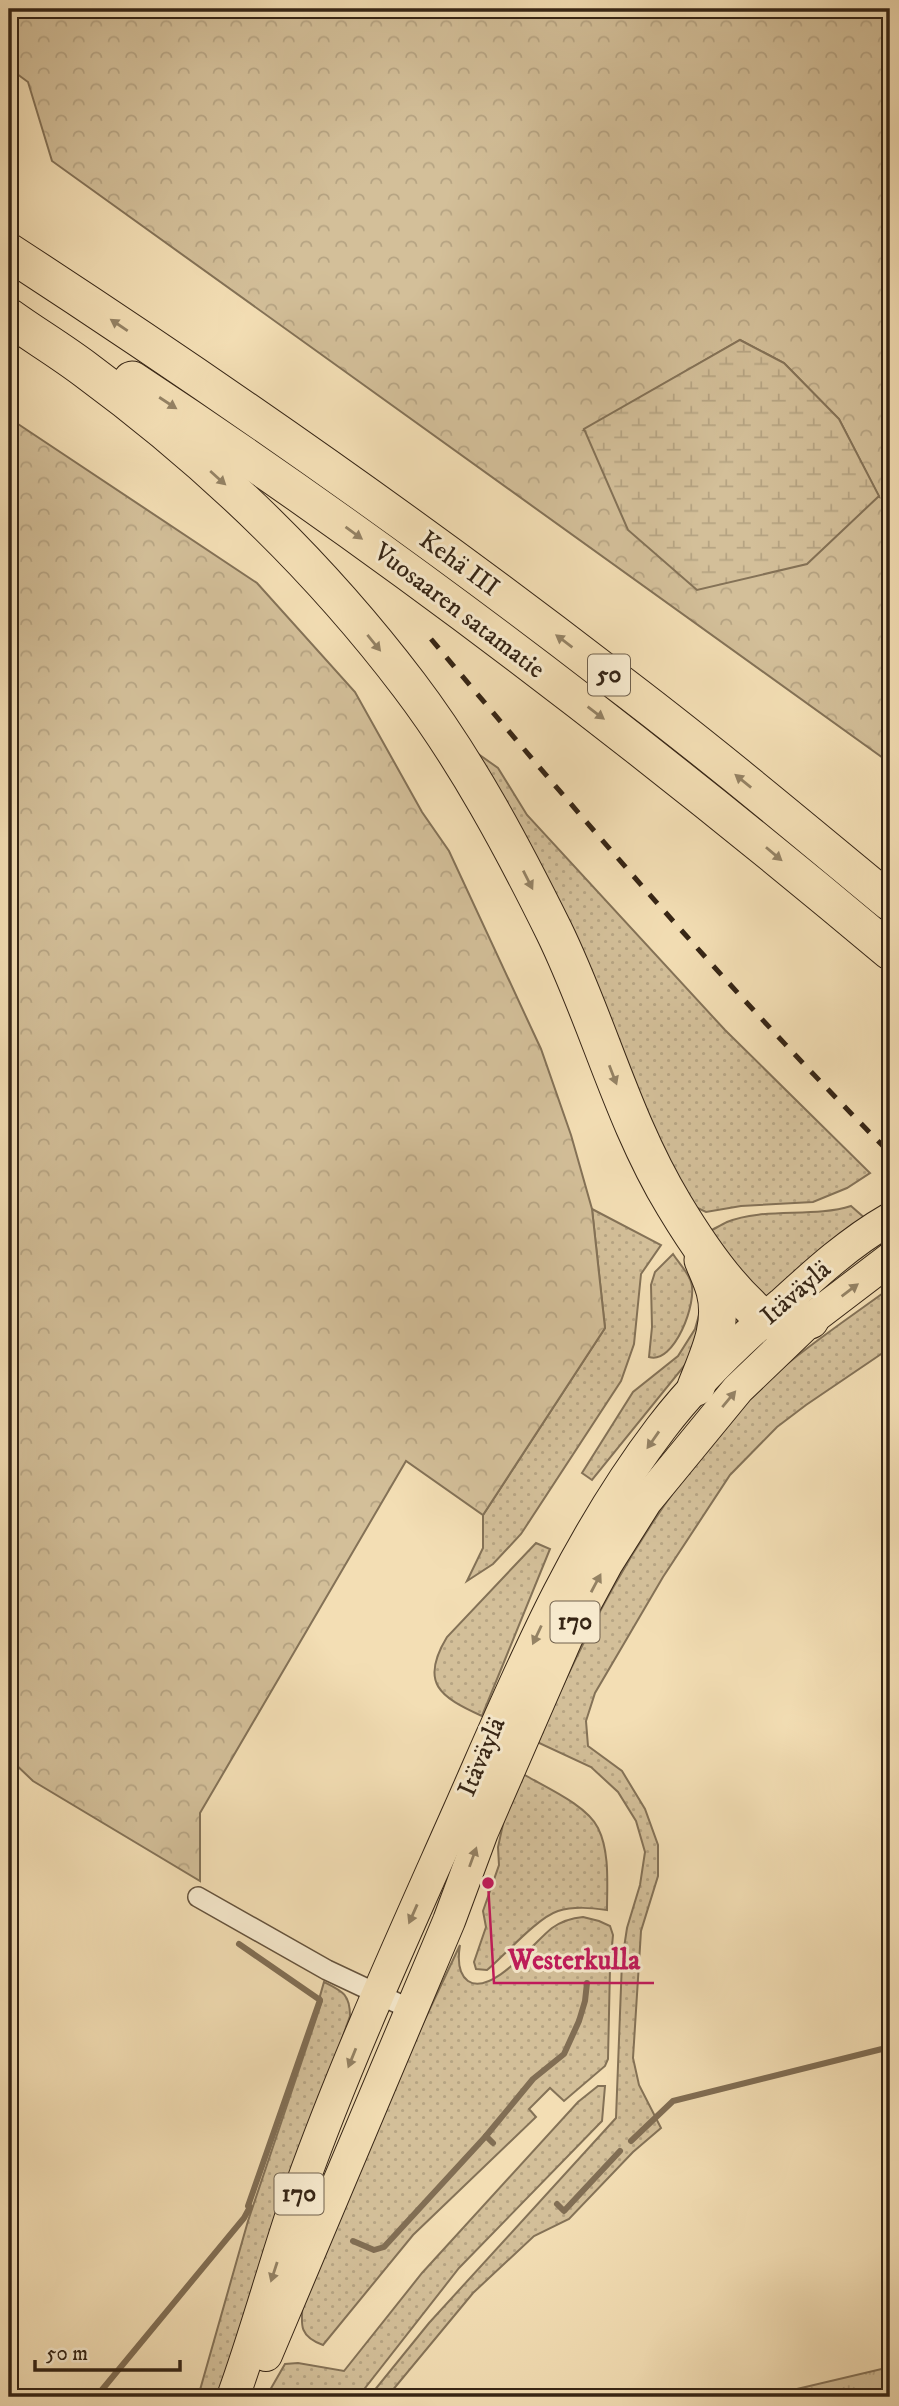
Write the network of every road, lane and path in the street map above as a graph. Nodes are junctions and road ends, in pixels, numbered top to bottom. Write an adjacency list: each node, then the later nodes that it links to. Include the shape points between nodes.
1 (9, 252): 4 (highway, Kehä III / 50, one-way to 1, via 608,674 474,574 295,445)
2 (9, 298): 5 (highway, Vuosaaren satamatie, one-way to 5, via 239,450 411,573 765,846)
3 (9, 317): 7 (highway, one-way to 7, via 86,370 188,451 266,522 332,591 409,685 469,774 524,873 561,948 654,1170)
4 (890, 902)
5 (890, 951)
6 (882, 1224): 9 (main road, Itäväylä / 170, via 823,1267)
7 (695, 1239): 9 (highway); 11 (highway, via 715,1291 718,1318)
8 (890, 1259): 10 (main road, Itäväylä / 170, one-way to 8)
9 (764, 1319): 10 (highway, via 778,1323); 11 (main road, Itäväylä / 170)
10 (810, 1320): 14 (main road, Itäväylä / 170, one-way to 10, via 482,1832 566,1639 607,1563 646,1501 698,1436)
11 (696, 1387): 13 (main road, Itäväylä / 170, one-way to 13, via 655,1436 581,1548 536,1637)
12 (198, 1897): 13 (street)
13 (377, 1995): 14 (street); 15 (main road, Itäväylä / 170, one-way to 15, via 301,2188)
14 (412, 2010): 16 (main road, Itäväylä / 170, via 274,2338)
15 (233, 2397)
16 (244, 2397)

